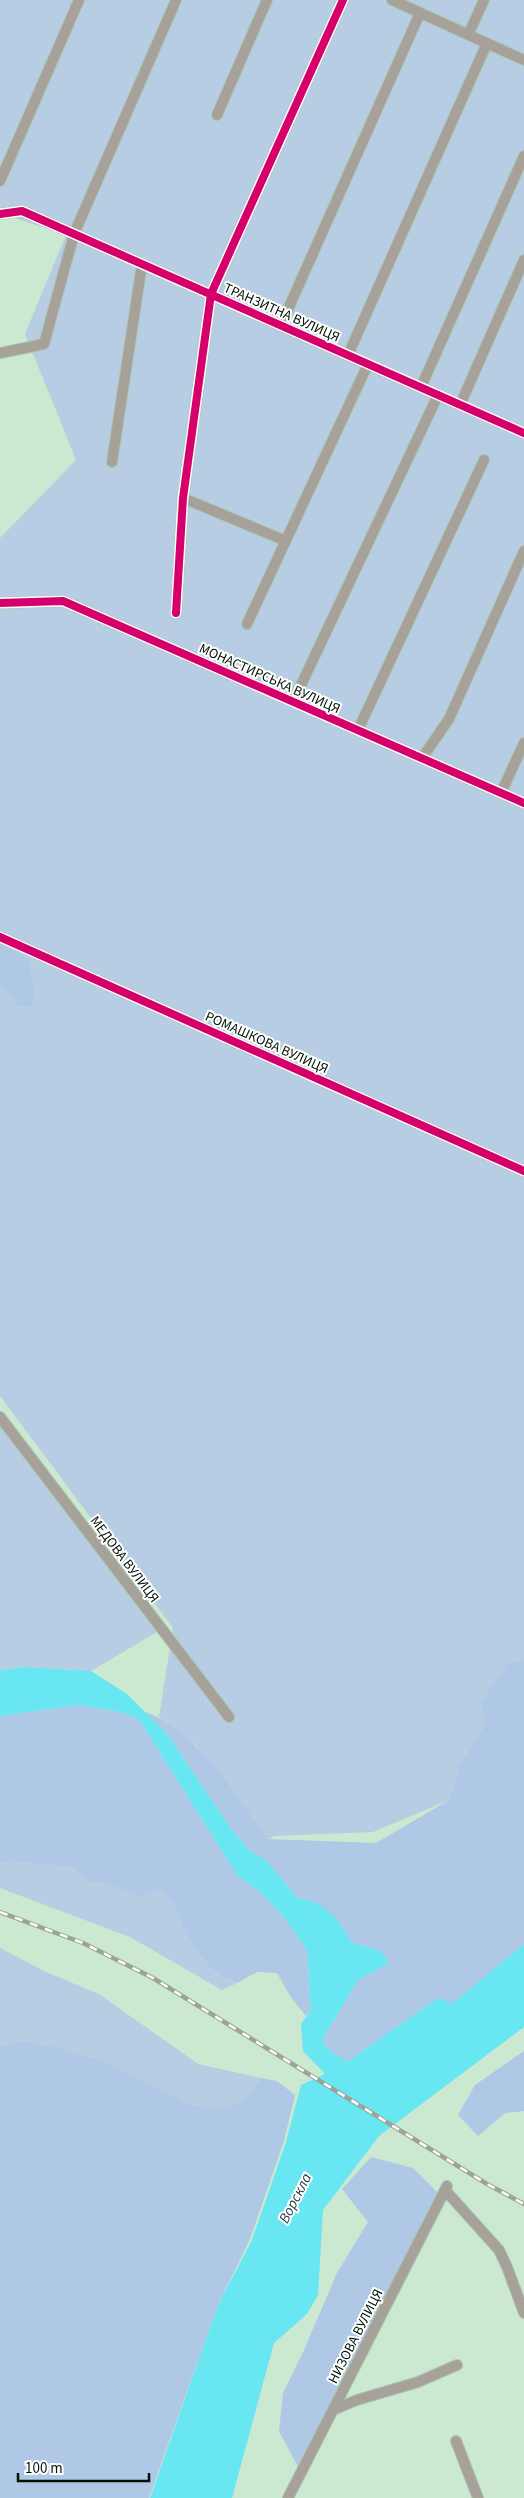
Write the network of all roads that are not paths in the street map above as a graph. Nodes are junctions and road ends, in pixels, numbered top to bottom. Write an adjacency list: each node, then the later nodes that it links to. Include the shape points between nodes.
1 (79, 0): 13 (street)
2 (176, 0): 15 (street)
3 (267, 0): 11 (street)
4 (344, 0): 18 (street)
5 (394, 0): 7 (street)
6 (484, 0): 8 (street)
7 (420, 13): 8 (street); 19 (street)
8 (468, 35): 9 (street)
9 (487, 43): 10 (street); 21 (street)
10 (524, 60)
11 (217, 115)
12 (524, 156): 23 (street)
13 (0, 181)
14 (0, 214): 15 (street, ТРАНЗИТНА ВУЛИЦЯ, via 22,211)
15 (74, 234): 17 (street, ТРАНЗИТНА ВУЛИЦЯ); 20 (street, via 44,344)
16 (524, 260): 25 (street)
17 (142, 264): 18 (street, ТРАНЗИТНА ВУЛИЦЯ); 28 (street)
18 (211, 294): 19 (street, ТРАНЗИТНА ВУЛИЦЯ); 29 (street)
19 (281, 325): 21 (street, ТРАНЗИТНА ВУЛИЦЯ)
20 (0, 353)
21 (348, 355): 22 (street, ТРАНЗИТНА ВУЛИЦЯ)
22 (368, 364): 23 (street, ТРАНЗИТНА ВУЛИЦЯ); 30 (street)
23 (421, 387): 24 (street, ТРАНЗИТНА ВУЛИЦЯ)
24 (438, 395): 25 (street, ТРАНЗИТНА ВУЛИЦЯ); 35 (street)
25 (460, 404): 26 (street, ТРАНЗИТНА ВУЛИЦЯ)
26 (524, 433)
27 (484, 460): 36 (street)
28 (112, 462)
29 (183, 498): 30 (street); 33 (street)
30 (286, 541): 34 (street)
31 (524, 551): 38 (street, via 449,719)
32 (0, 603): 35 (street, МОНАСТИРСЬКА ВУЛИЦЯ, via 63,601)
33 (176, 613)
34 (247, 624)
35 (293, 702): 36 (street, МОНАСТИРСЬКА ВУЛИЦЯ)
36 (358, 730): 38 (street, МОНАСТИРСЬКА ВУЛИЦЯ)
37 (524, 743): 39 (street)
38 (422, 758): 39 (street, МОНАСТИРСЬКА ВУЛИЦЯ)
39 (501, 793): 40 (street, МОНАСТИРСЬКА ВУЛИЦЯ)
40 (524, 803)
41 (0, 937): 42 (street, РОМАШКОВА ВУЛИЦЯ)
42 (524, 1171)
43 (0, 1417): 44 (street, МЕДОВА ВУЛИЦЯ)
44 (229, 1717)
45 (524, 2313): 47 (street, НИЗОВА ВУЛИЦЯ, via 499,2250 446,2188)
46 (457, 2365): 47 (street, via 418,2382)
47 (333, 2410): 49 (street, НИЗОВА ВУЛИЦЯ)
48 (456, 2441): 50 (street)
49 (288, 2498)
50 (478, 2498)

